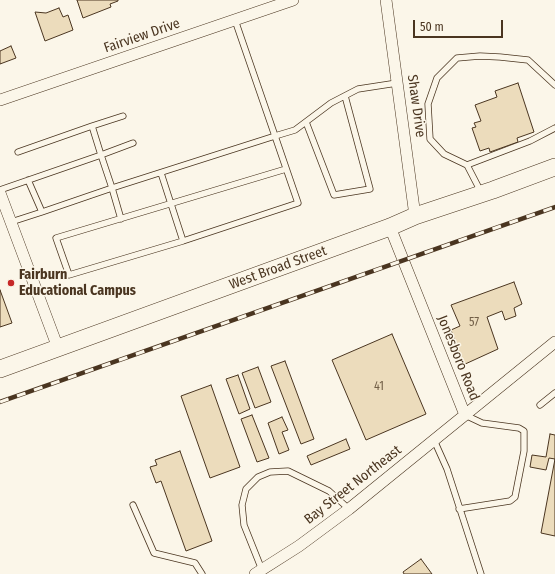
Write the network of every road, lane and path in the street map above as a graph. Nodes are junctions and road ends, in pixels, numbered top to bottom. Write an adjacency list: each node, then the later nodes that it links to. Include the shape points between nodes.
1 (293, 0): 3 (street, Fairview Drive)
2 (386, 0): 4 (street, Shaw Drive)
3 (235, 20): 7 (street, Fairview Drive); 12 (lane)
4 (397, 83): 6 (lane, via 358,89); 26 (street, Shaw Drive)
5 (555, 86): 16 (lane, via 528,60 480,56 457,58 437,78 428,104 430,139 444,154)
6 (345, 96): 9 (lane); 9 (lane, via 370,189 334,194)
7 (0, 100)
8 (123, 116): 10 (lane)
9 (306, 122): 12 (lane, via 295,130)
10 (92, 126): 14 (lane); 15 (lane)
11 (555, 128): 16 (lane, via 530,141)
12 (275, 136): 18 (lane); 19 (lane)
13 (133, 143): 15 (lane)
14 (18, 152)
15 (101, 155): 20 (lane); 21 (lane)
16 (467, 165): 23 (lane)
17 (555, 167): 23 (main road, West Broad Street)
18 (286, 169): 24 (lane); 30 (lane, via 298,203)
19 (161, 173): 21 (lane); 24 (lane)
20 (28, 180): 22 (lane); 25 (lane)
21 (112, 188): 25 (lane); 27 (lane)
22 (0, 192): 28 (street)
23 (482, 194): 26 (main road, West Broad Street)
24 (171, 203): 27 (lane); 30 (lane)
25 (42, 212): 28 (lane)
26 (415, 216): 29 (main road, West Broad Street)
27 (122, 219): 30 (lane, via 56,238 68,275)
28 (11, 222): 32 (street)
29 (390, 227): 32 (main road, West Broad Street); 36 (street, Jonesboro Road)
30 (183, 241)
31 (555, 342): 36 (street, Jonesboro Road)
32 (58, 348): 33 (main road, West Broad Street)
33 (0, 369)
34 (555, 393): 35 (lane)
35 (540, 405)
36 (465, 415): 37 (street, Bay Street Northeast); 40 (lane, via 482,423 519,428 524,431 524,451 516,497 510,501)
37 (434, 440): 39 (street, Bay Street Northeast); 40 (lane, via 447,469)
38 (133, 505): 42 (lane, via 154,553 195,563)
39 (349, 509): 41 (street, Bay Street Northeast); 41 (lane, via 329,491 288,472 270,472 258,477 246,489 242,505 244,525)
40 (459, 509): 43 (lane)
41 (258, 572)
42 (202, 574)
43 (481, 574)

